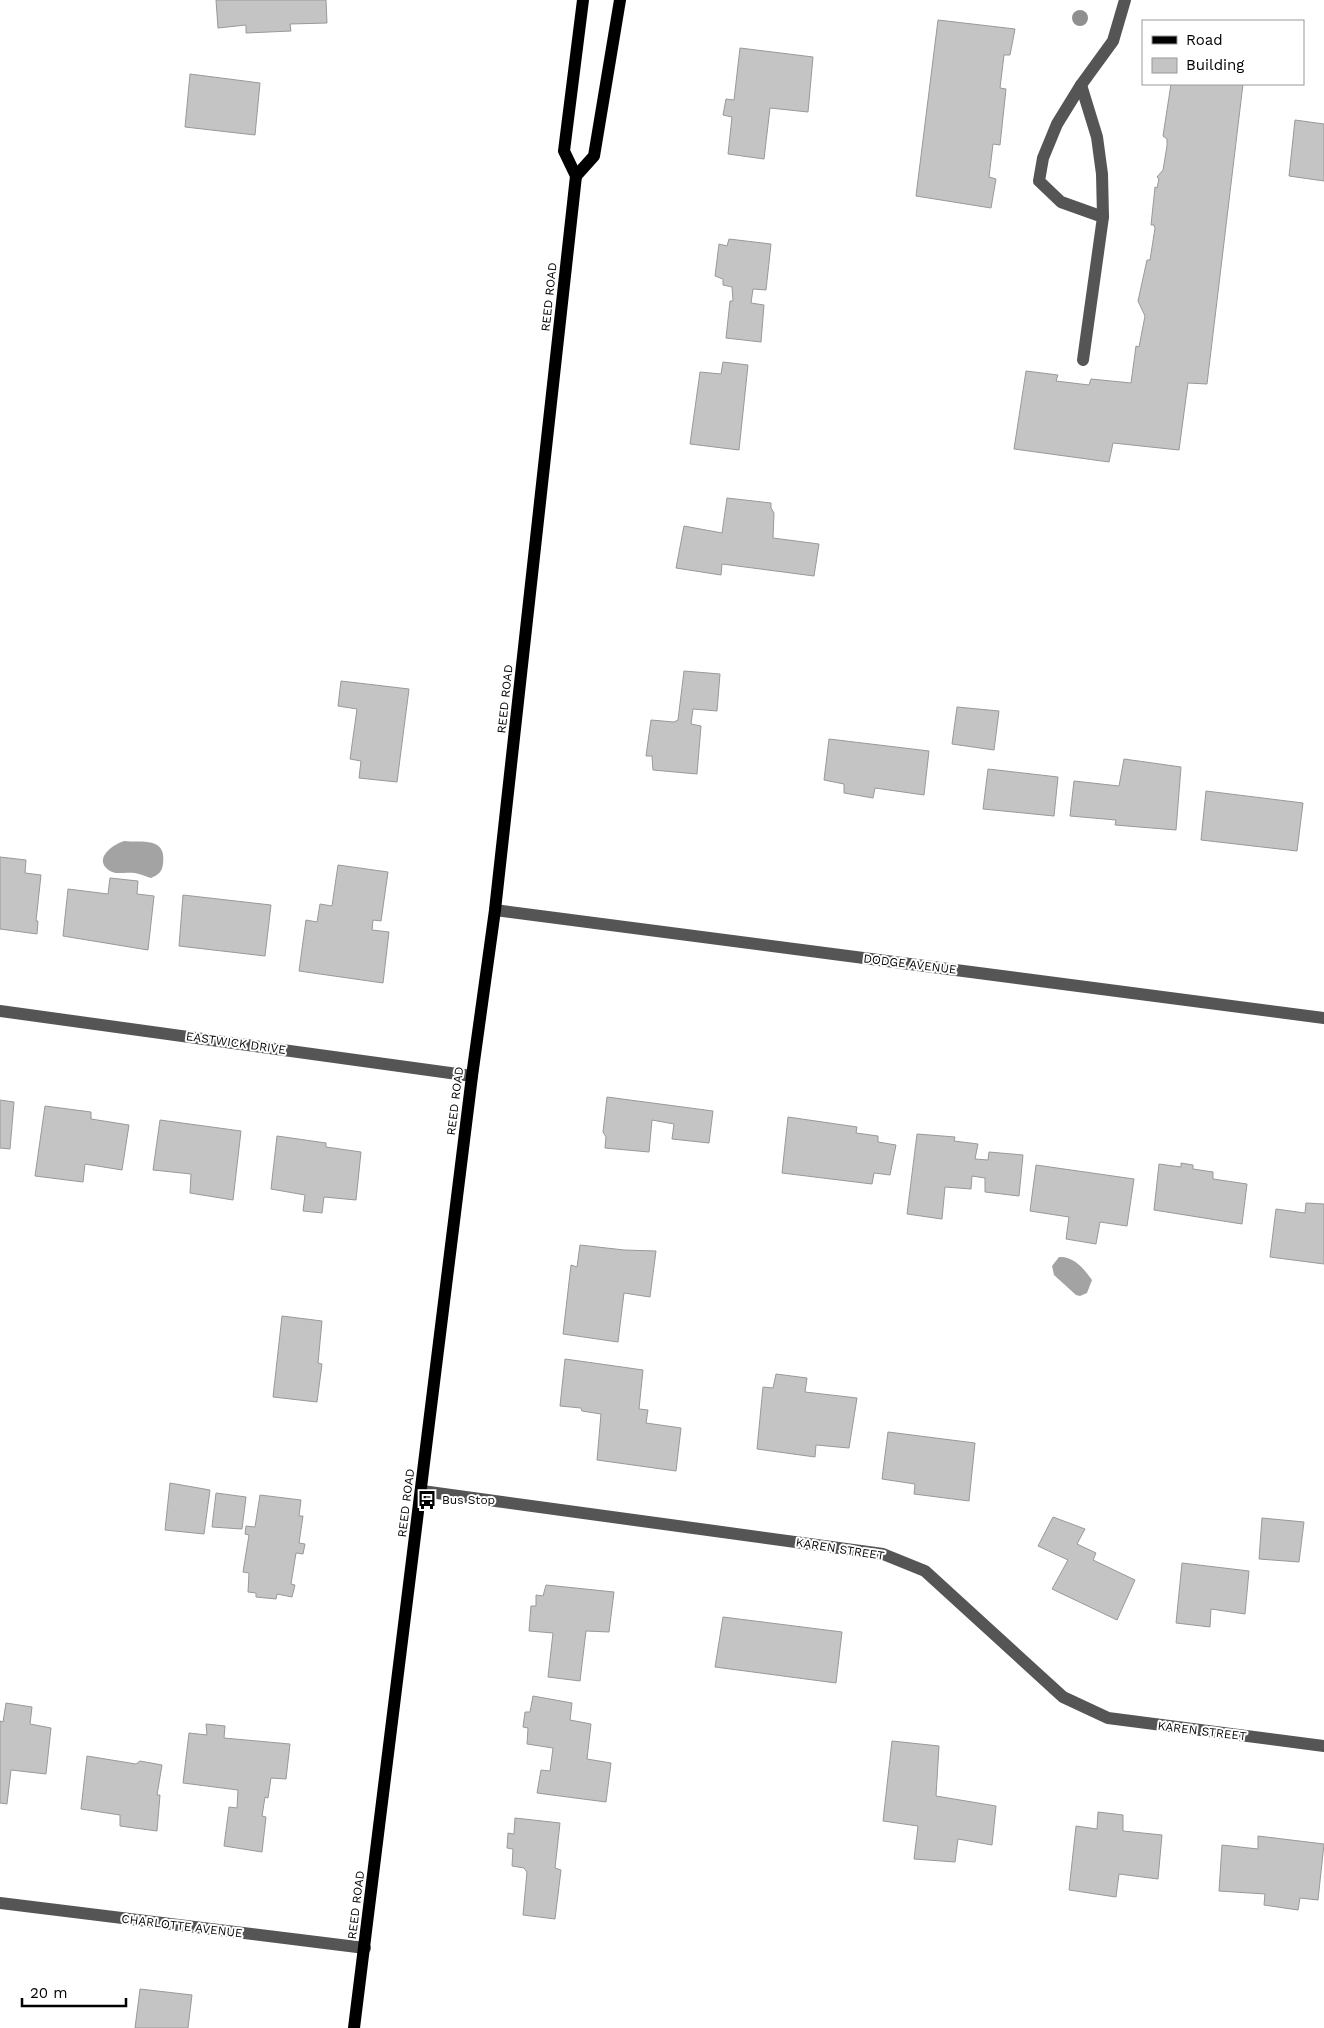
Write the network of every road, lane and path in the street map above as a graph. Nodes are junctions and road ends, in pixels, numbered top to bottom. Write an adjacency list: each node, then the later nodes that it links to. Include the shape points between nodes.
1 (584, 0): 5 (main road, via 564,151)
2 (620, 0): 5 (main road, via 594,156)
3 (1125, 0): 4 (street, via 1113,41)
4 (1081, 85): 6 (street, via 1097,137); 6 (street, via 1057,124 1043,158 1039,181 1061,202)
5 (576, 176): 8 (main road, REED ROAD)
6 (1103, 217): 7 (street)
7 (1083, 360)
8 (495, 910): 10 (street, DODGE AVENUE); 11 (main road, REED ROAD)
9 (0, 1011): 11 (street, EASTWICK DRIVE)
10 (1324, 1018)
11 (472, 1076): 12 (main road, REED ROAD)
12 (422, 1491): 13 (street, KAREN STREET, via 883,1554 925,1571 1063,1697 1108,1718); 15 (main road, REED ROAD)
13 (1324, 1746)
14 (0, 1903): 15 (street, CHARLOTTE AVENUE)
15 (365, 1948): 16 (main road, REED ROAD)
16 (354, 2028)

